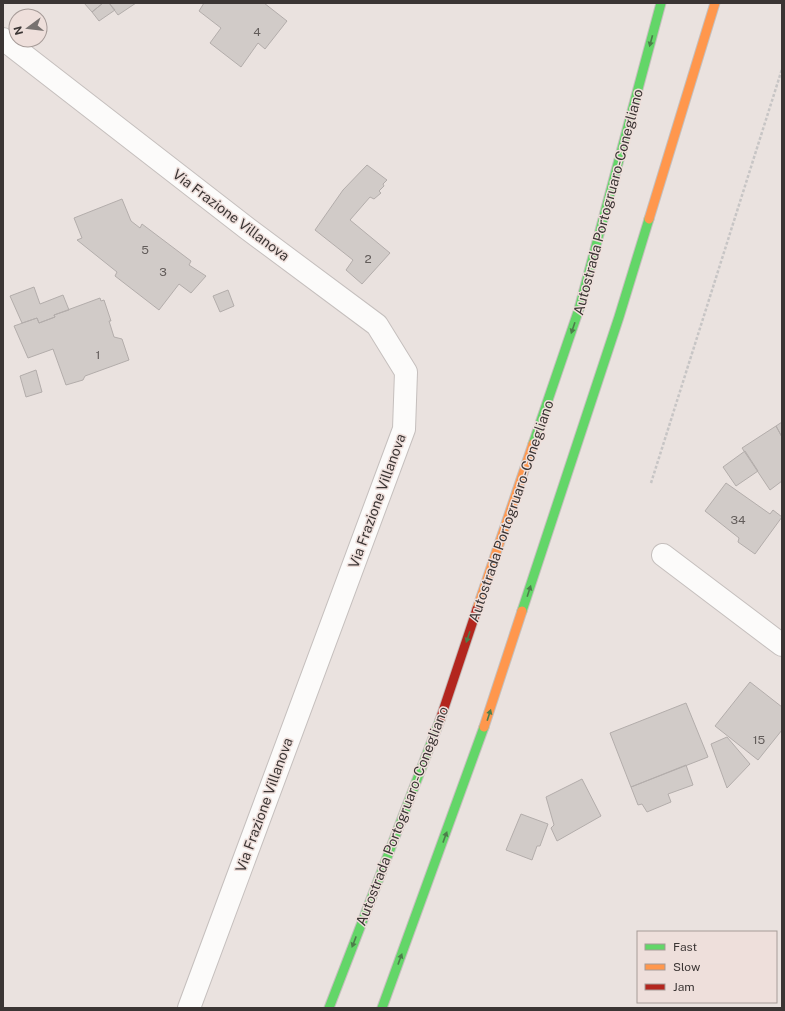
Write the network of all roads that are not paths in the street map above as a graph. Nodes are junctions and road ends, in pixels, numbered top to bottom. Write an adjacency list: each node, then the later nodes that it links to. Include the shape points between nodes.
1 (661, 3): 6 (highway, Autostrada Portogruaro-Conegliano, one-way to 6, via 579,309 437,728)
2 (715, 3): 8 (highway, one-way to 2, via 481,737 619,317)
3 (3, 38): 7 (street, Via Frazione Villanova, via 242,224 377,325 406,372 404,429)
4 (663, 555): 5 (street)
5 (782, 644)
6 (330, 1006)
7 (189, 1008)
8 (382, 1008)

